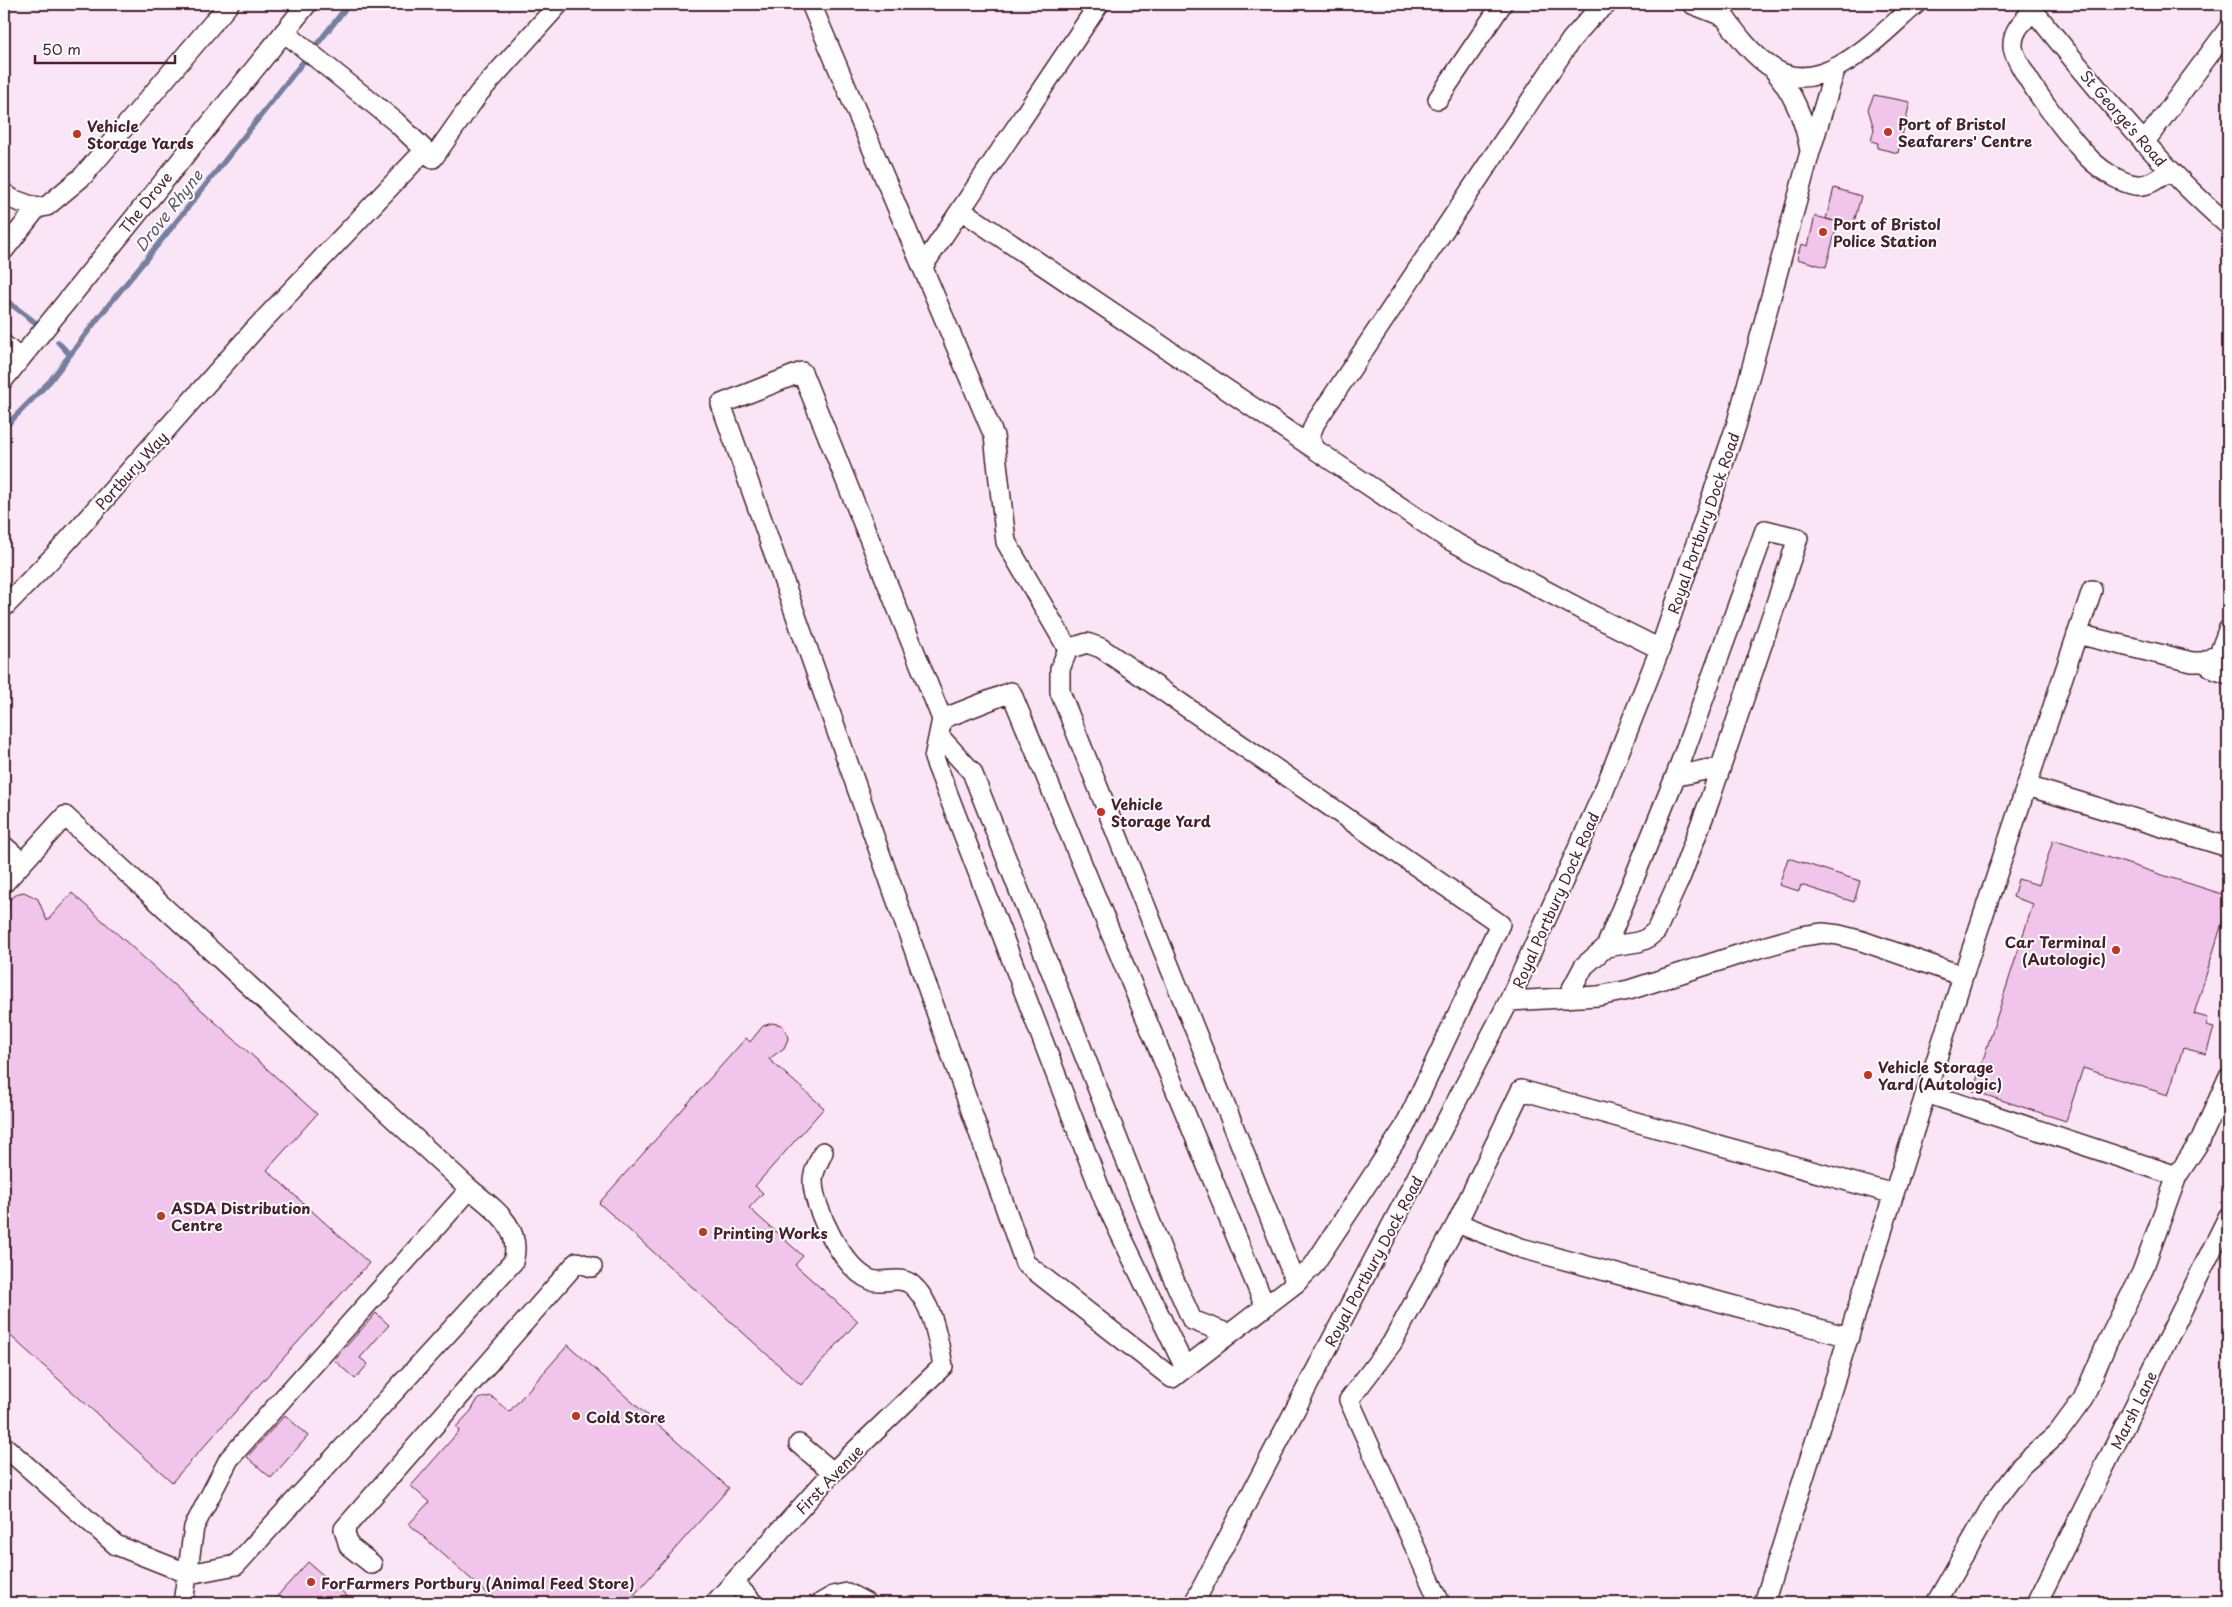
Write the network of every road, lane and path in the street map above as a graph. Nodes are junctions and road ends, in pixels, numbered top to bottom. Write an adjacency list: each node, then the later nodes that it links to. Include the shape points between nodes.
1 (229, 4): 22 (street, via 82,176 47,206)
2 (307, 4): 13 (street, The Drove)
3 (559, 4): 18 (street, via 479,93 433,158)
4 (811, 4): 26 (street)
5 (1099, 4): 23 (street)
6 (1502, 4): 16 (street)
7 (1607, 4): 30 (street, via 1571,40 1315,423 1309,438)
8 (1692, 4): 11 (street)
9 (1916, 4): 15 (street)
10 (2031, 7): 17 (street, St George's Road); 20 (street, via 2016,31 2013,43 2015,56 2087,156 2106,171 2133,185 2148,184)
11 (1720, 11): 14 (street, via 1754,52)
12 (2228, 29): 17 (street)
13 (284, 32): 18 (street, via 396,122); 28 (street, The Drove)
14 (1774, 70): 15 (street, via 1803,76); 19 (street, via 1788,86 1796,104 1807,132)
15 (1835, 70): 19 (street, Royal Portbury Dock Road)
16 (1438, 99)
17 (2144, 143): 20 (street, St George's Road)
18 (425, 150): 32 (street, Portbury Way, via 255,329 56,554)
19 (1810, 152): 36 (street, Royal Portbury Dock Road, via 1736,426)
20 (2170, 170): 24 (street, St George's Road)
21 (4, 193): 22 (street)
22 (38, 208): 25 (street)
23 (961, 210): 26 (street); 30 (street)
24 (2228, 225)
25 (4, 250)
26 (923, 266): 35 (street, via 994,436 1006,542)
27 (4, 345): 28 (street)
28 (20, 360): 29 (street, The Drove)
29 (4, 378)
30 (1316, 450): 36 (street, via 1448,539)
31 (2092, 590): 34 (street)
32 (4, 607)
33 (2228, 630): 37 (street, via 2219,654)
34 (2077, 634): 37 (street, via 2192,662); 42 (street)
35 (1068, 649): 60 (street, via 1060,669 1060,692); 60 (street, via 1087,643 1101,648 1500,924 1404,1128 1313,1266)
36 (1660, 649): 50 (street, Royal Portbury Dock Road, via 1603,793)
37 (2204, 662): 38 (street)
38 (2228, 674)
39 (941, 728): 61 (street, via 1011,692); 62 (street, via 972,772 1192,1320); 64 (street, via 934,758 1105,1202); 64 (street, via 802,372 721,404 1025,1263 1172,1378)
40 (1720, 770): 41 (street, via 1712,768 1685,776); 41 (street, via 1798,538 1765,530); 47 (street, via 1681,876 1656,931 1638,942)
41 (1676, 775): 47 (street)
42 (2027, 786): 44 (street); 48 (street)
43 (4, 846): 45 (street)
44 (2228, 848)
45 (22, 862): 46 (street); 55 (street, via 65,816)
46 (4, 883)
47 (1606, 947): 49 (street, via 1584,966)
48 (1963, 976): 49 (street, via 1862,941 1823,934 1802,936 1629,990); 52 (street)
49 (1567, 998): 50 (street)
50 (1509, 1001): 76 (street, Royal Portbury Dock Road)
51 (2228, 1078): 54 (street, via 2200,1141)
52 (1926, 1093): 54 (street); 56 (street)
53 (823, 1152): 67 (street, First Avenue, via 814,1170 813,1182 817,1206 827,1227 861,1275 873,1280 910,1283 917,1290 924,1300 943,1366)
54 (2177, 1176): 79 (street, via 2142,1272 2083,1399 2058,1433 2022,1465 1994,1502)
55 (470, 1188): 69 (street, via 229,1459 194,1527); 69 (street, via 501,1214 512,1232 517,1249 513,1262 236,1565)
56 (1894, 1194): 58 (street, via 1521,1090); 63 (street)
57 (2228, 1217): 80 (street, Marsh Lane)
58 (1456, 1223): 63 (street, via 1521,1248); 77 (street, via 1392,1343 1349,1400)
59 (592, 1267): 68 (street, via 577,1262 344,1529 349,1546)
60 (1296, 1283): 61 (street)
61 (1265, 1306): 62 (street)
62 (1229, 1334): 64 (street)
63 (1849, 1337): 78 (street)
64 (1185, 1368)
65 (799, 1444): 67 (street)
66 (4, 1446): 69 (street, via 116,1546)
67 (833, 1472): 70 (street, First Avenue)
68 (372, 1564)
69 (189, 1574): 71 (street)
70 (734, 1582): 72 (street, First Avenue); 73 (street)
71 (184, 1603)
72 (715, 1603)
73 (753, 1603)
74 (821, 1603): 75 (street, via 847,1593)
75 (866, 1603)
76 (1194, 1603)
77 (1440, 1603)
78 (1764, 1603)
79 (1936, 1603)
80 (2038, 1603)

